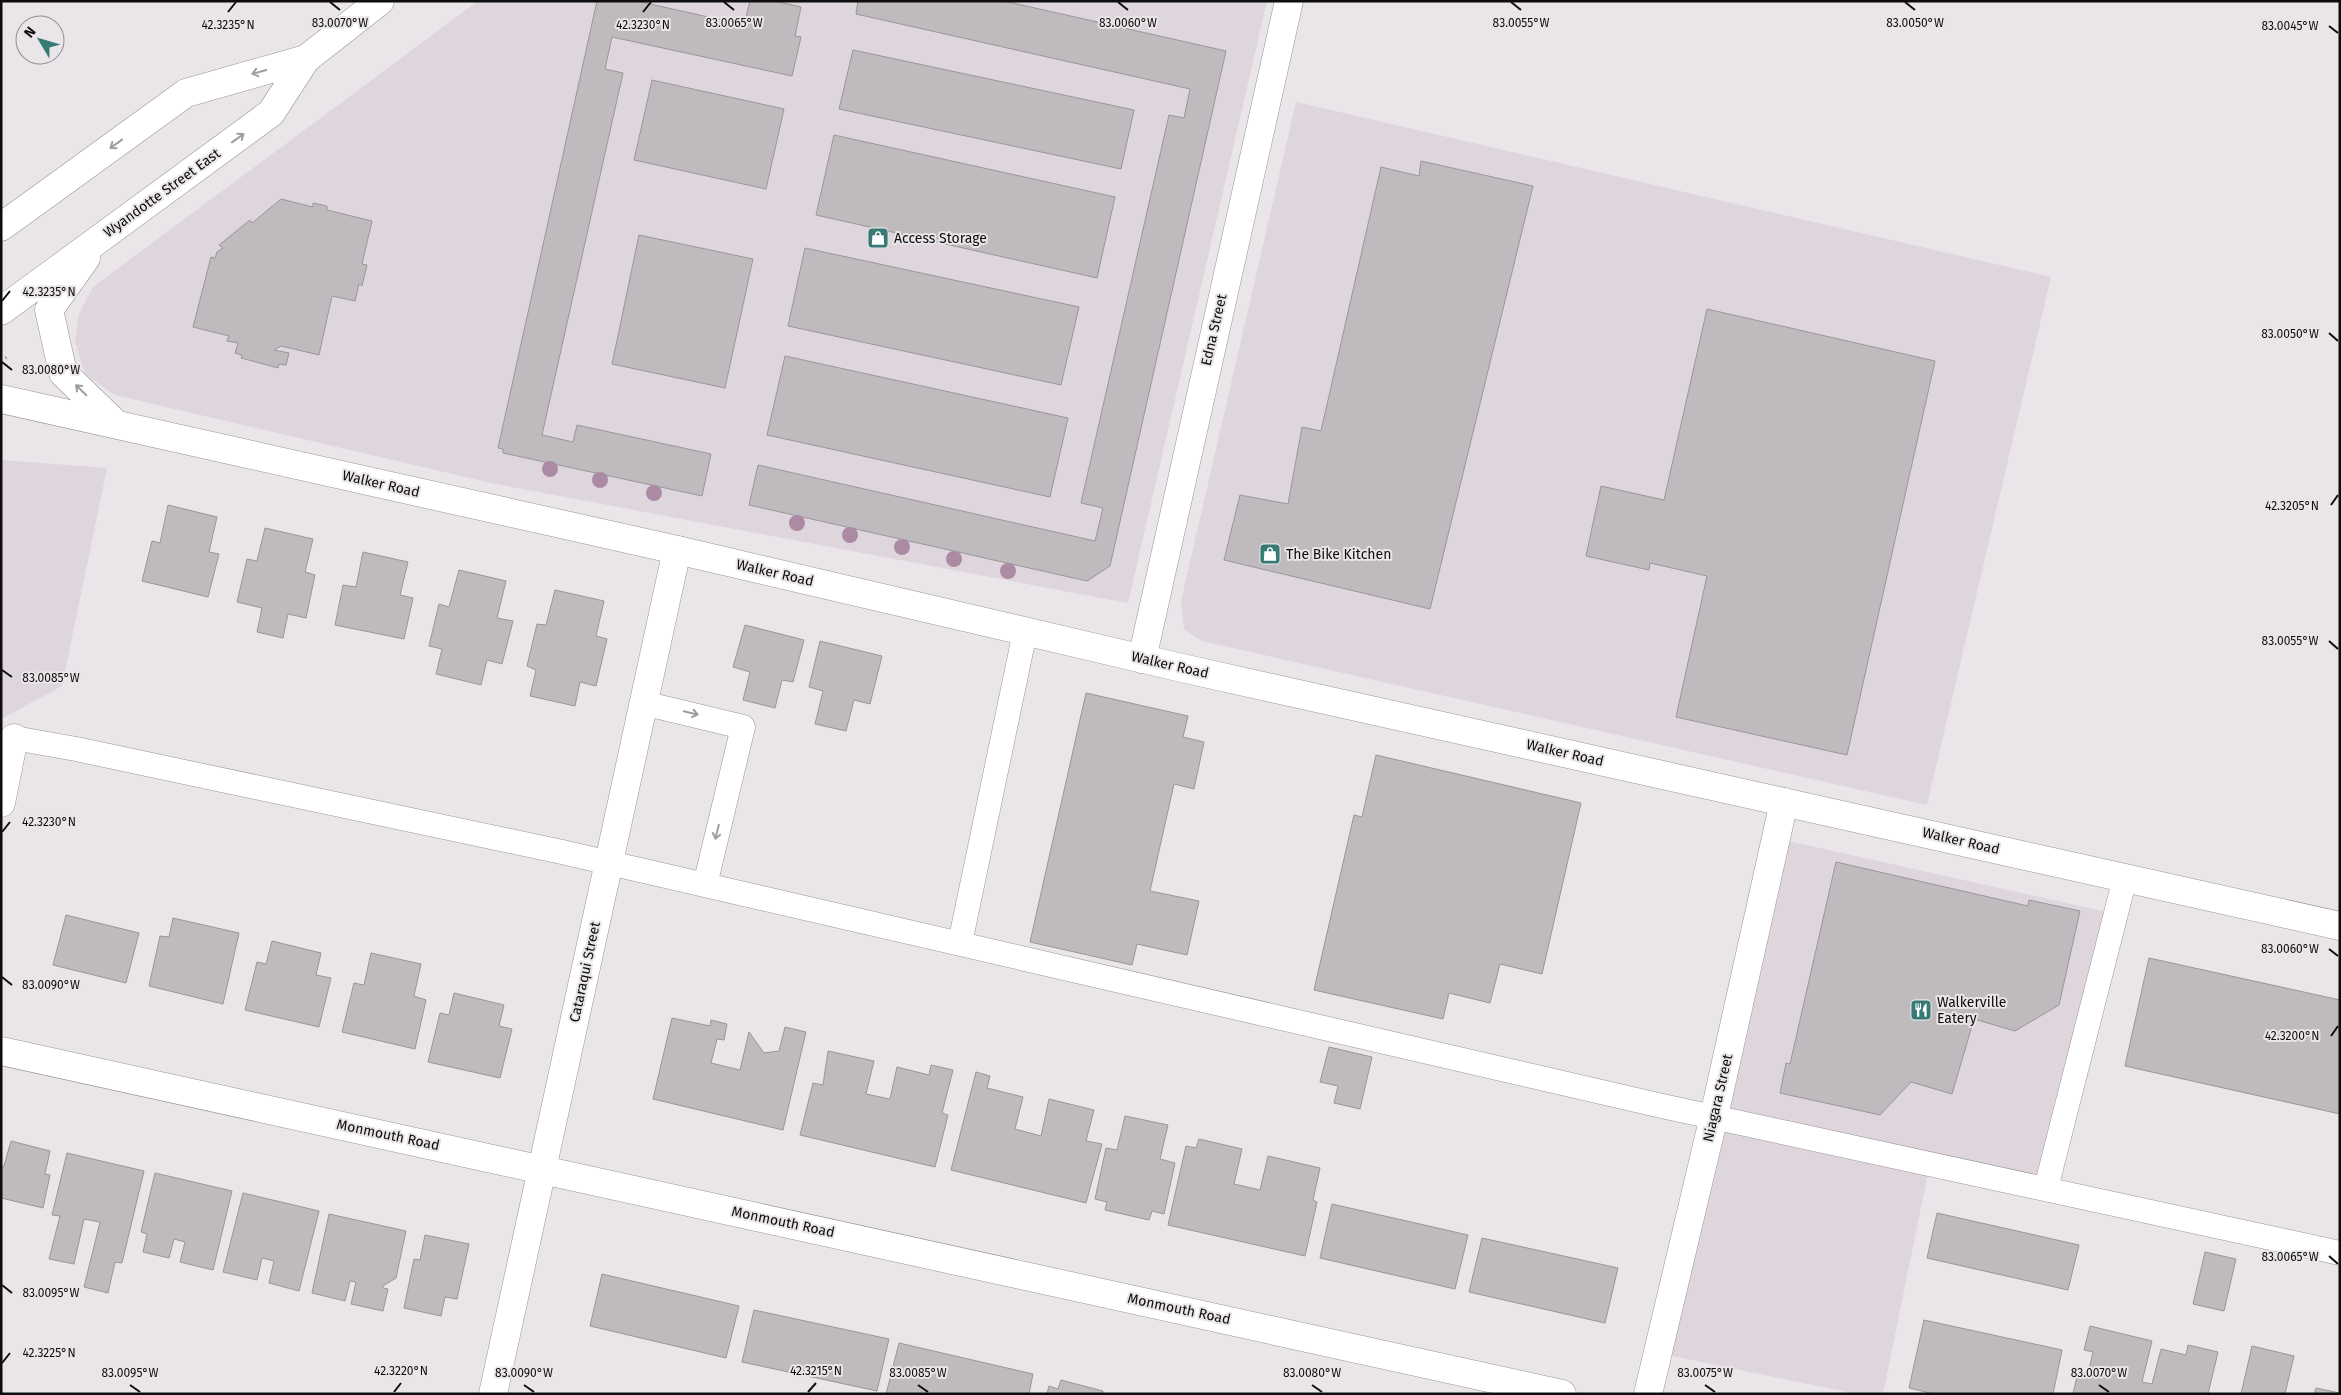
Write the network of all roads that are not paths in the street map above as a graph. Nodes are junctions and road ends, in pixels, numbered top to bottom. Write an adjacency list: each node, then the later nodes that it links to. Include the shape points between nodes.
1 (380, 1): 3 (street, Wyandotte Street East)
2 (1289, 1): 11 (street, Edna Street)
3 (306, 59): 4 (street, Wyandotte Street East, one-way to 4, via 186,93); 5 (street, Wyandotte Street East, one-way to 3, via 272,113)
4 (1, 227)
5 (98, 240): 6 (street, Wyandotte Street East); 8 (street, one-way to 5, via 63,373 50,310)
6 (1, 312)
7 (1, 399): 8 (street, Walker Road)
8 (116, 424): 9 (street, Walker Road)
9 (677, 550): 10 (street, Walker Road); 12 (street, Cataraqui Street)
10 (1025, 632): 11 (street, Walker Road); 20 (lane)
11 (1142, 659): 14 (street, Walker Road)
12 (643, 703): 16 (street, Cataraqui Street); 18 (lane, one-way to 18, via 743,727)
13 (14, 738): 15 (street); 16 (lane, via 76,748)
14 (1784, 802): 17 (street, Walker Road); 22 (street, Niagara Street)
15 (1, 803)
16 (608, 863): 18 (lane); 23 (street, Cataraqui Street)
17 (2125, 878): 19 (street, Walker Road); 24 (lane)
18 (705, 885): 20 (lane)
19 (2340, 926)
20 (960, 943): 22 (lane)
21 (3, 1051): 23 (street, Monmouth Road)
22 (1714, 1116): 24 (lane); 28 (street, Niagara Street)
23 (542, 1169): 26 (street, Cataraqui Street); 27 (street, Monmouth Road)
24 (2046, 1188): 25 (lane)
25 (2340, 1253)
26 (493, 1394)
27 (1562, 1394)
28 (1648, 1394)

